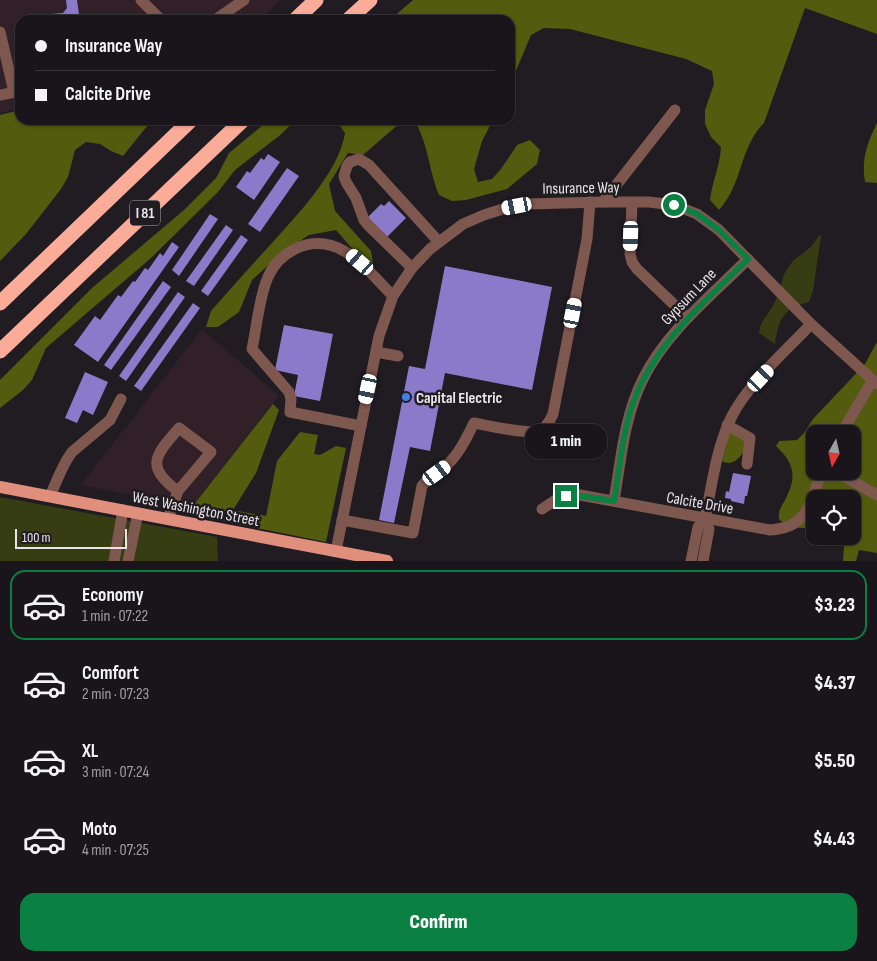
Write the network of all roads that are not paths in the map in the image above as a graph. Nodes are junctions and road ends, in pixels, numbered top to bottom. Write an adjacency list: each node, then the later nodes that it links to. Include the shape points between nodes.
1 (141, 0): 5 (street)
2 (244, 0): 6 (street)
3 (316, 0): 7 (highway)
4 (370, 0): 8 (highway)
5 (156, 15)
6 (222, 15)
7 (300, 15)
8 (354, 15)
9 (0, 32): 10 (street)
10 (15, 84)
11 (15, 92): 12 (street)
12 (0, 96)
13 (675, 110): 17 (street)
14 (186, 125): 23 (highway, I 81)
15 (238, 125): 26 (highway, I 81)
16 (590, 202): 17 (street, Insurance Way); 19 (street, Insurance Way, via 506,208 464,224); 47 (street, via 587,240 553,414 548,424 534,432 474,423 459,452 422,486 413,533)
17 (603, 202): 18 (street, Insurance Way)
18 (632, 202): 20 (street, Insurance Way, via 674,205 697,214 719,230); 24 (street, via 632,262)
19 (439, 242): 21 (street, Insurance Way); 21 (street, via 369,165 359,159 350,162 344,176 364,220)
20 (748, 259): 24 (street, Gypsum Lane); 25 (street, Insurance Way)
21 (412, 268): 22 (street, Insurance Way)
22 (393, 296): 27 (street, Insurance Way); 33 (street, via 349,252 326,244 302,246 290,251 274,266 265,284 252,348 289,392 290,412)
23 (0, 303)
24 (688, 318): 41 (street, Gypsum Lane, via 657,355 642,380 627,423)
25 (812, 324): 29 (street, Insurance Way); 31 (street, via 748,391)
26 (0, 351)
27 (376, 352): 28 (street); 33 (street, Insurance Way)
28 (398, 356)
29 (875, 382): 32 (street)
30 (121, 399): 40 (street, via 110,420 72,452)
31 (728, 425): 34 (street, via 750,438); 46 (street, via 717,456)
32 (848, 425)
33 (361, 426): 47 (street, Insurance Way)
34 (747, 464)
35 (819, 480): 46 (street, Calcite Drive, via 806,514 788,528 770,530)
36 (850, 480): 39 (street)
37 (0, 486): 40 (main road, West Washington Street)
38 (178, 491): 38 (street, via 161,476 156,460 179,428 211,452); 45 (street)
39 (877, 495)
40 (50, 496): 43 (main road, West Washington Street)
41 (614, 501): 42 (street, Calcite Drive, via 572,495 560,497); 46 (street, Calcite Drive)
42 (542, 509)
43 (123, 510): 44 (main road, West Washington Street); 49 (street)
44 (138, 513): 45 (main road, West Washington Street); 50 (street)
45 (168, 519): 48 (main road, West Washington Street)
46 (705, 519): 52 (street, via 698,527); 53 (street, via 709,529)
47 (342, 520): 48 (street, Insurance Way)
48 (336, 551): 51 (main road, West Washington Street)
49 (114, 561)
50 (128, 561)
51 (387, 561)
52 (691, 561)
53 (703, 561)

